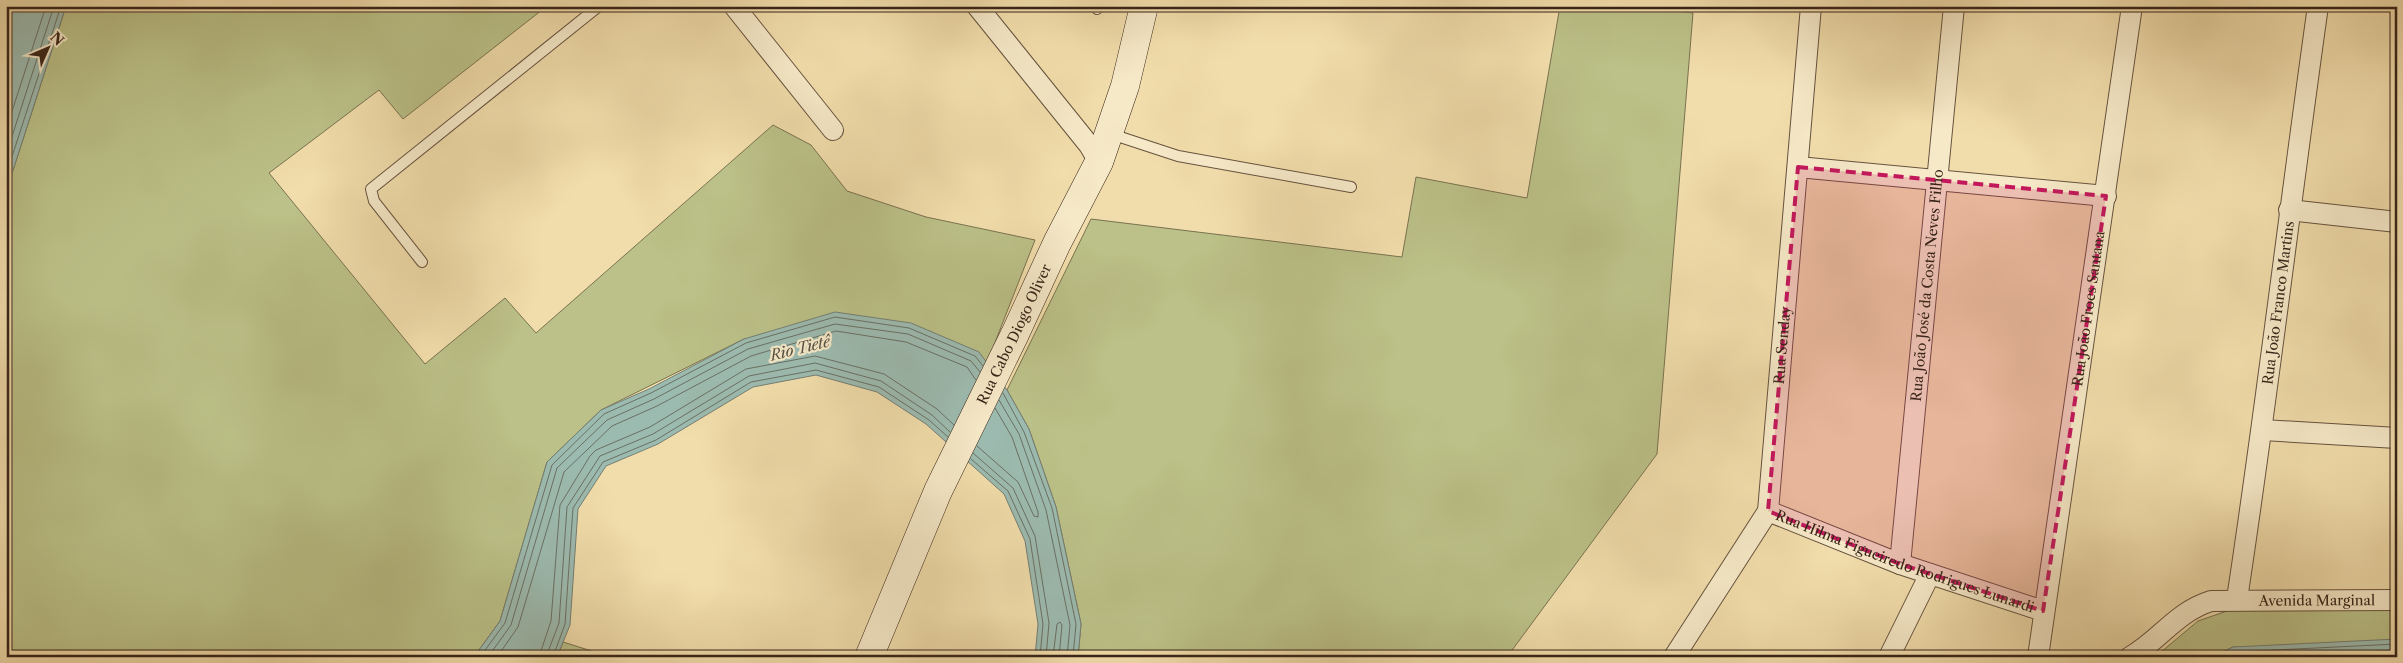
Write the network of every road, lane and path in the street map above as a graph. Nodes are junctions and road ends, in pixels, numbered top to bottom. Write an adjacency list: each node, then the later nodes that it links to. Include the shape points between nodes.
1 (599, 6): 18 (lane, via 371,188 374,202)
2 (734, 6): 9 (street)
3 (977, 6): 11 (street, via 1089,145)
4 (1144, 6): 10 (main road, Rua Cabo Diogo Oliver)
5 (1812, 6): 12 (street, Rua Senday)
6 (1954, 6): 13 (street, Rua João José da Costa Neves Filho)
7 (2132, 6): 15 (street, Rua João Froes Santana)
8 (2318, 6): 16 (street, Rua João Franco Martins)
9 (833, 130)
10 (1110, 133): 11 (main road, Rua Cabo Diogo Oliver); 14 (lane, via 1178,156)
11 (1099, 162): 27 (main road, Rua Cabo Diogo Oliver, via 938,491)
12 (1798, 167): 13 (street); 21 (street, Rua Senday)
13 (1936, 179): 15 (street); 22 (street, Rua João José da Costa Neves Filho)
14 (1351, 186)
15 (2106, 196): 26 (street, Rua João Froes Santana)
16 (2289, 210): 17 (street); 19 (street, Rua João Franco Martins)
17 (2397, 222)
18 (422, 262)
19 (2263, 430): 20 (street); 24 (street, Rua João Franco Martins)
20 (2397, 438)
21 (1768, 511): 22 (street, Rua Hilma Figueiredo Rodrigues Lunardi); 28 (street, Rua Senday)
22 (1900, 564): 23 (street, Rua Hilma Figueiredo Rodrigues Lunardi)
23 (1930, 574): 26 (street, Rua Hilma Figueiredo Rodrigues Lunardi); 29 (street)
24 (2238, 599): 25 (street, Avenida Marginal); 31 (street, Avenida Marginal, via 2196,605)
25 (2397, 600)
26 (2043, 611): 30 (street, Rua João Froes Santana)
27 (869, 657)
28 (1674, 657)
29 (1889, 657)
30 (2038, 657)
31 (2130, 657)

